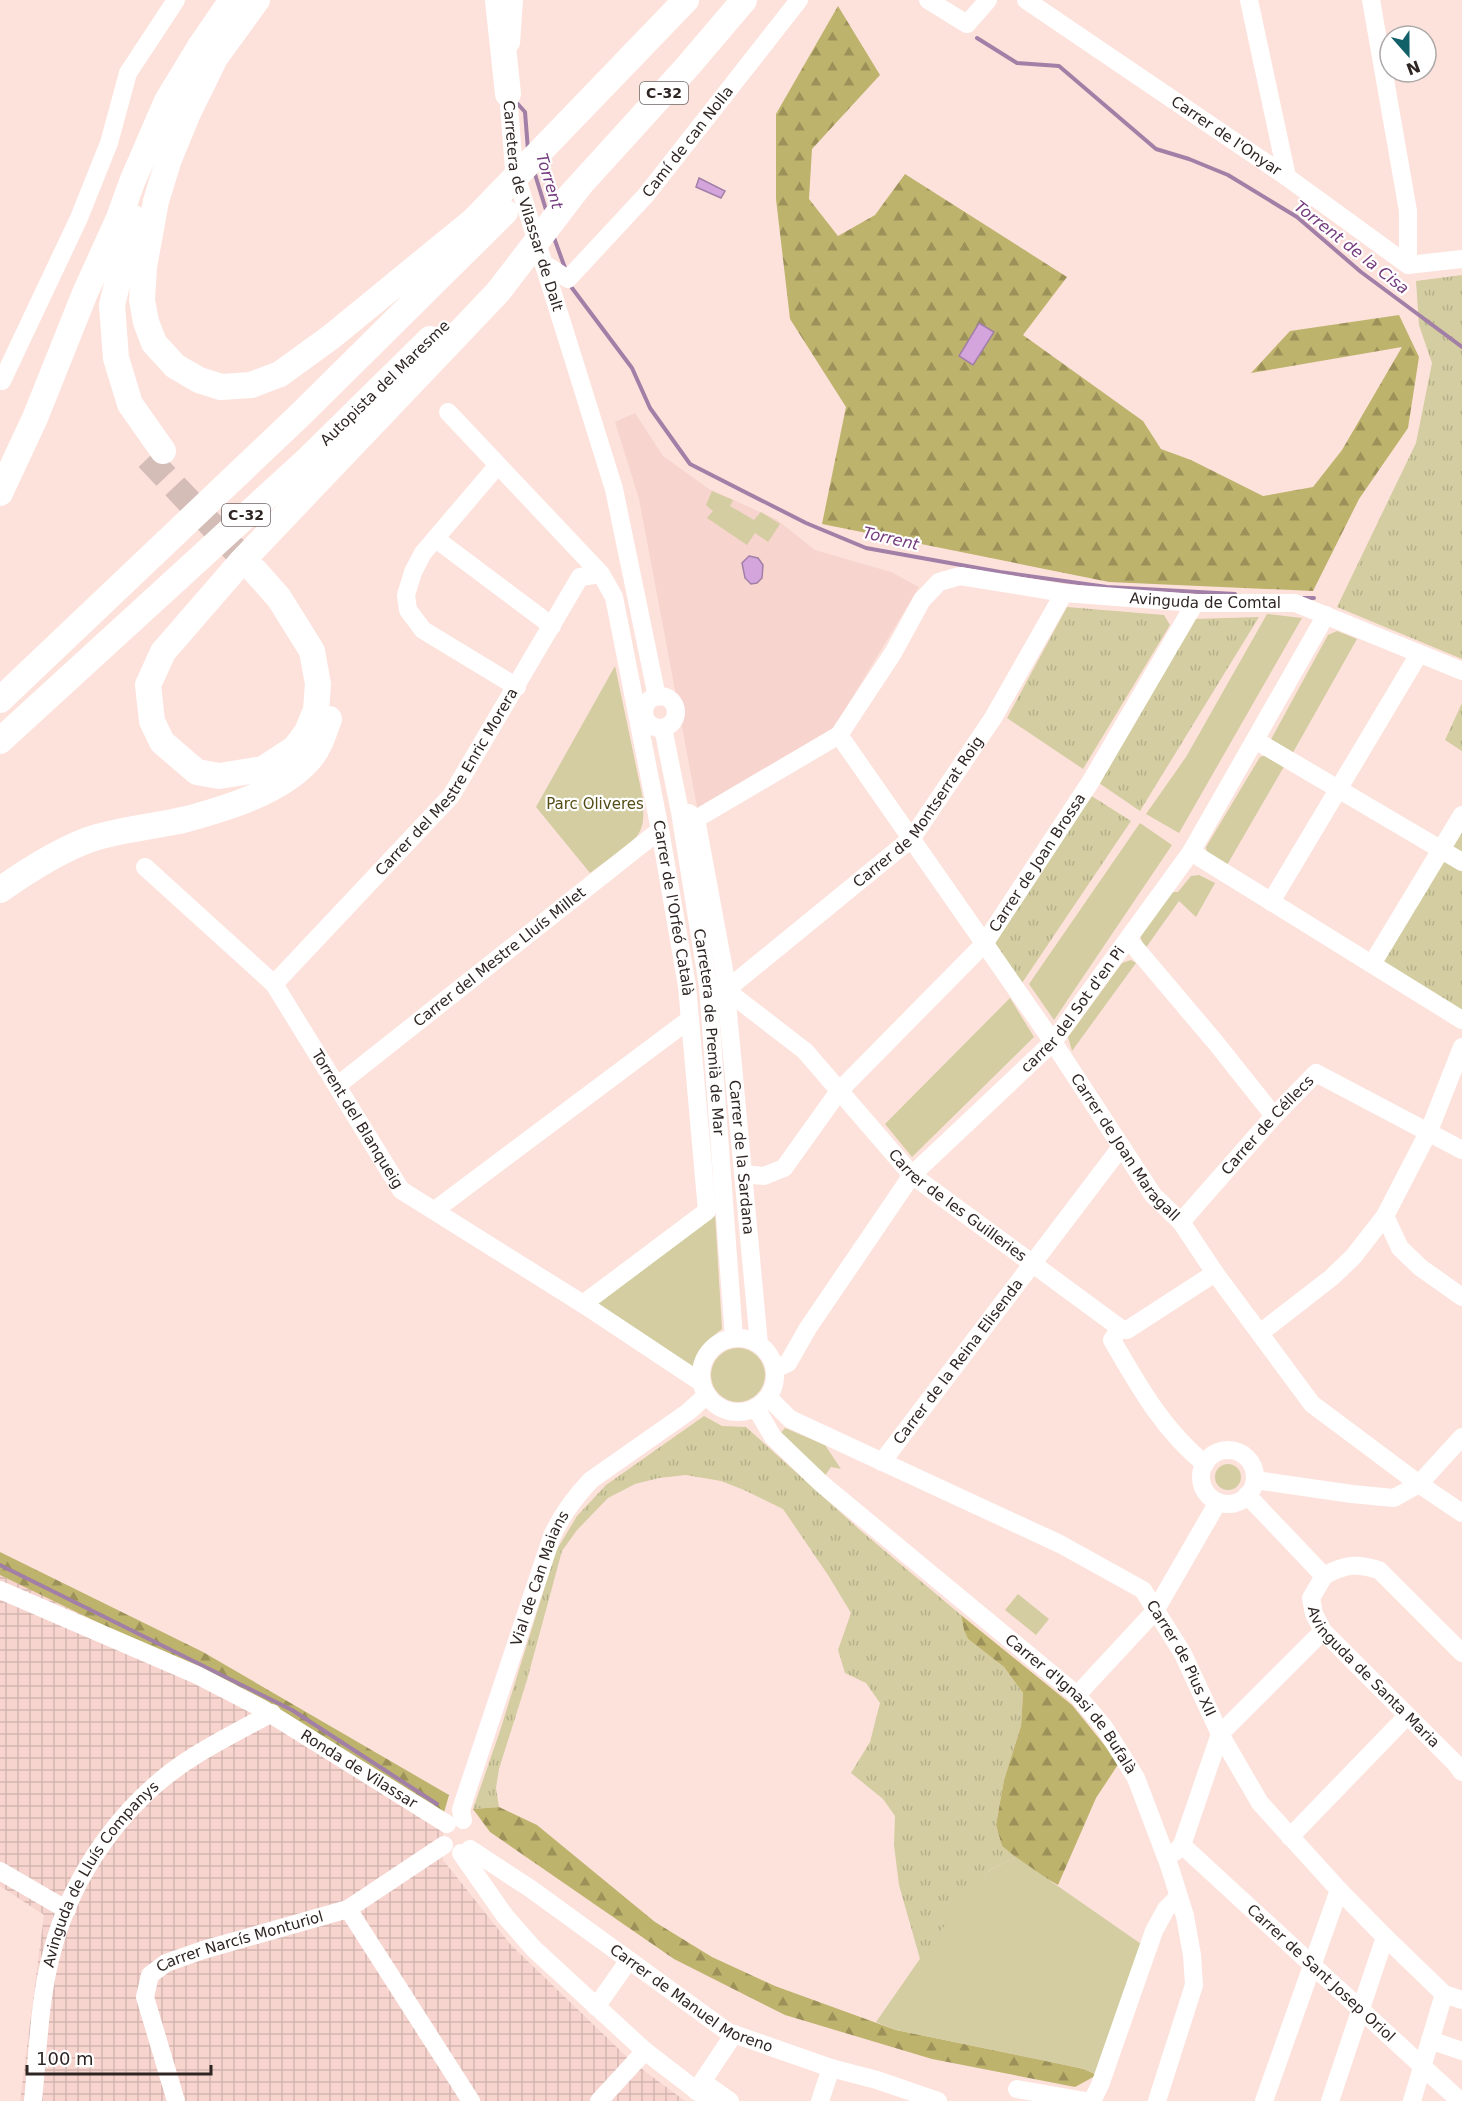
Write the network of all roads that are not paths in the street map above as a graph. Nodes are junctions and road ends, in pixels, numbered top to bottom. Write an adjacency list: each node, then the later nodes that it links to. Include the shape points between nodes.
1 (176, 0): 26 (street, via 128,73 108,143 79,218)
2 (232, 0): 18 (highway, via 167,101)
3 (257, 0): 14 (highway)
4 (686, 0): 16 (highway)
5 (696, 0): 16 (highway, C-32, via 649,57)
6 (744, 0): 24 (highway, C-32)
7 (799, 0): 23 (street, Camí de can Nolla, via 646,195)
8 (928, 0): 9 (street, via 967,24)
9 (988, 0)
10 (1026, 0): 17 (street, Carrer de l'Onyar)
11 (1250, 0): 17 (street)
12 (1371, 0): 22 (street, via 1408,211)
13 (509, 4): 15 (highway)
14 (214, 60): 18 (highway, via 194,79 157,155 130,225 112,305 116,358 130,404 156,454 119,411 101,363 99,310); 19 (highway, via 169,159 156,201 144,267 142,300 146,322 154,343 175,366 221,387 251,385 280,374)
15 (508, 94): 21 (street, Carretera de Vilassar de Dalt, via 514,169)
16 (559, 145): 19 (highway)
17 (1287, 177): 22 (street, Carrer de l'Onyar)
18 (119, 218): 29 (highway)
19 (478, 228): 42 (highway, C-32, via 293,423)
20 (1462, 260): 22 (street)
21 (543, 263): 23 (street); 25 (street, Carretera de Vilassar de Dalt)
22 (1408, 266)
23 (568, 279): 25 (street, Camí de can Nolla)
24 (492, 287): 31 (highway, C-32); 47 (highway, Autopista del Maresme / C-32)
25 (556, 299): 32 (street, Carretera de Vilassar de Dalt, via 614,489)
26 (2, 381)
27 (448, 412): 28 (street)
28 (498, 465): 30 (street); 33 (street)
29 (0, 492)
30 (436, 539): 37 (street); 40 (street, via 413,572 406,596 408,610 423,630)
31 (254, 564): 31 (highway, via 312,651 318,684 316,710 308,732 295,748 263,769 219,776 197,771 162,742 152,721 148,685 163,652); 58 (highway, via 305,607 326,646 334,683 332,712 310,759 289,779 262,794 186,819 88,840 30,868)
32 (632, 573): 33 (street, via 619,582); 43 (street)
33 (604, 578): 37 (street, Carrer del Mestre Enric Morera, via 580,577); 41 (street, Carrer de l'Orfeó Català, via 614,597)
34 (1064, 593): 35 (street, Avinguda de Comtal); 45 (street, Avinguda de Comtal, via 960,576 939,582 922,600); 53 (street, Carrer de Montserrat Roig, via 993,718)
35 (1195, 603): 36 (street, Avinguda de Comtal, via 1295,603); 61 (street, Carrer de Joan Brossa, via 1091,781)
36 (1326, 615): 38 (street, Avinguda de Comtal); 46 (street, carrer del Sot d'en Pi)
37 (552, 626): 40 (street, Carrer del Mestre Enric Morera)
38 (1419, 654): 39 (street, Avinguda de Comtal); 48 (street)
39 (1462, 671)
40 (517, 687): 63 (street, Carrer del Mestre Enric Morera, via 452,796)
41 (632, 687): 43 (street); 44 (street, Carrer de l'Orfeó Català)
42 (0, 700)
43 (651, 701): 44 (street, via 644,712); 44 (street, via 665,697 676,709 670,724)
44 (652, 730): 49 (street, Carretera de Premià de Mar); 52 (street, Carrer de l'Orfeó Català)
45 (839, 735): 51 (street); 53 (street, Carrer de Joan Maragall)
46 (1255, 740): 48 (street); 55 (street, carrer del Sot d'en Pi)
47 (0, 741)
48 (1338, 789): 54 (street); 59 (street)
49 (678, 802): 51 (street); 86 (street, Carretera de Premià de Mar, via 708,986)
50 (1462, 815): 54 (street)
51 (696, 819): 64 (street, Carrer de la Sardana)
52 (660, 830): 65 (street, Carrer de l'Orfeó Català); 69 (street, Carrer del Mestre Lluís Millet)
53 (912, 838): 61 (street, Carrer de Joan Maragall); 64 (street, Carrer de Montserrat Roig)
54 (1441, 850): 56 (street); 62 (street)
55 (1191, 852): 59 (street); 60 (street, carrer del Sot d'en Pi)
56 (1462, 862)
57 (146, 867): 63 (street, Torrent del Blanqueig)
58 (0, 890)
59 (1271, 902): 62 (street)
60 (1128, 939): 67 (street, carrer del Sot d'en Pi); 71 (street)
61 (984, 944): 67 (street, Carrer de Joan Maragall); 70 (street, Carrer de Joan Brossa)
62 (1372, 964): 66 (street)
63 (274, 984): 69 (street, Torrent del Blanqueig)
64 (726, 990): 70 (street, Carrer de les Guilleries, via 805,1052); 75 (street, Carrer de la Sardana)
65 (690, 1018): 77 (street); 83 (street, Carrer de l'Orfeó Català, via 707,1211)
66 (1462, 1020)
67 (1053, 1042): 73 (street, Carrer de Joan Maragall); 76 (street, carrer del Sot d'en Pi)
68 (1462, 1047): 72 (street)
69 (338, 1085): 77 (street, Torrent del Blanqueig, via 401,1190)
70 (839, 1091): 75 (street, Carrer de Joan Brossa, via 784,1168 764,1176); 76 (street, Carrer de les Guilleries)
71 (1274, 1116): 72 (street, Carrer de Céllecs, via 1316,1072); 79 (street, Carrer de Céllecs)
72 (1429, 1131): 74 (street, Carrer de Céllecs); 78 (street)
73 (1121, 1147): 79 (street, Carrer de Joan Maragall, via 1154,1196); 80 (street, Carrer de la Reina Elisenda)
74 (1462, 1150)
75 (743, 1174): 87 (street, Carrer de la Sardana)
76 (912, 1174): 80 (street, Carrer de les Guilleries); 88 (street, carrer del Sot d'en Pi, via 788,1363)
77 (435, 1210): 83 (street, Torrent del Blanqueig)
78 (1384, 1216): 82 (street, via 1400,1248); 85 (street, via 1353,1257 1331,1278)
79 (1182, 1222): 81 (street, Carrer de Joan Maragall)
80 (1034, 1263): 84 (street, Carrer de les Guilleries); 92 (street, Carrer de la Reina Elisenda)
81 (1215, 1273): 84 (street, via 1127,1330); 85 (street, Carrer de Joan Maragall)
82 (1462, 1297)
83 (583, 1304): 89 (street, Torrent del Blanqueig)
84 (1120, 1328): 93 (street, via 1112,1340 1139,1386 1162,1422)
85 (1260, 1333): 94 (street, Carrer de Joan Maragall, via 1312,1404)
86 (734, 1338): 87 (street); 89 (street, via 711,1349 705,1359 701,1371)
87 (759, 1344): 88 (street, via 767,1350)
88 (775, 1369): 90 (street, via 776,1379)
89 (705, 1389): 90 (street, via 715,1404 736,1412); 108 (street, Vial de Can Maians, via 679,1418 591,1480 559,1521)
90 (762, 1403): 92 (street, Carrer de Pius XII); 103 (street, Carrer d'Ignasi de Bufalà, via 773,1437 822,1484)
91 (1462, 1437): 94 (street)
92 (882, 1462): 100 (street, Carrer de Pius XII, via 1060,1544 1143,1590)
93 (1204, 1464): 95 (street, via 1222,1450 1240,1453 1253,1468); 96 (street, via 1203,1488)
94 (1419, 1484): 95 (street, via 1394,1498); 97 (street, Carrer de Joan Maragall)
95 (1251, 1487): 96 (street, via 1236,1502); 98 (street, Avinguda de Santa Maria)
96 (1218, 1502): 100 (street)
97 (1462, 1513)
98 (1324, 1576): 101 (street, Avinguda de Santa Maria, via 1311,1598); 102 (street, via 1347,1565 1379,1570)
99 (0, 1590): 104 (street, Ronda de Vilassar, via 197,1675)
100 (1155, 1611): 103 (street); 106 (street, Carrer de Pius XII, via 1184,1654)
101 (1323, 1631): 105 (street, Avinguda de Santa Maria); 106 (street)
102 (1462, 1653)
103 (1077, 1695): 113 (street, Carrer d'Ignasi de Bufalà, via 1128,1763)
104 (272, 1713): 108 (street, Ronda de Vilassar); 118 (street, Avinguda de Lluís Companys, via 195,1755 142,1797 105,1840)
105 (1407, 1716): 107 (street, Avinguda de Santa Maria); 109 (street)
106 (1220, 1734): 109 (street, Carrer de Pius XII, via 1260,1803); 111 (street)
107 (1460, 1764)
108 (455, 1822): 110 (street, via 442,1834); 112 (street, via 472,1827 475,1832 475,1839)
109 (1290, 1837): 115 (street, Carrer de Pius XII)
110 (444, 1845): 112 (street, via 450,1851); 117 (street, Carrer Narcís Monturiol)
111 (1182, 1845): 113 (street); 121 (street, Carrer de Sant Josep Oriol)
112 (465, 1851): 120 (street, Carrer de Manuel Moreno, via 531,1889); 123 (street, via 505,1916)
113 (1167, 1859): 116 (street, Carrer d'Ignasi de Bufalà)
114 (0, 1871): 118 (street)
115 (1339, 1890): 119 (street, Carrer de Pius XII); 121 (street)
116 (1178, 1897): 133 (street, Carrer d'Ignasi de Bufalà, via 1185,1916 1194,1985); 142 (street, via 1154,1931)
117 (348, 1909): 135 (street, Carrer Narcís Monturiol, via 203,1950 166,1963 150,1976 145,1997); 136 (street)
118 (67, 1910): 134 (street, Avinguda de Lluís Companys, via 46,1982)
119 (1385, 1937): 122 (street, Carrer de Pius XII); 124 (street)
120 (629, 1960): 123 (street); 125 (street, Carrer de Manuel Moreno)
121 (1312, 1965): 124 (street, Carrer de Sant Josep Oriol); 143 (street)
122 (1453, 1997): 126 (street)
123 (596, 2007): 128 (street)
124 (1361, 2010): 129 (street, Carrer de Sant Josep Oriol); 144 (street)
125 (734, 2034): 130 (street, Carrer de Manuel Moreno); 132 (street)
126 (1431, 2040): 127 (street); 129 (street)
127 (1462, 2051)
128 (645, 2052): 132 (street); 137 (street)
129 (1422, 2067): 145 (street); 146 (street, Carrer de Sant Josep Oriol)
130 (831, 2068): 139 (street); 140 (street, Carrer de Manuel Moreno)
131 (1017, 2089): 141 (street)
132 (703, 2091): 138 (street)
133 (1158, 2100)
134 (33, 2101)
135 (176, 2101)
136 (471, 2101)
137 (599, 2101)
138 (730, 2101)
139 (820, 2101)
140 (938, 2101)
141 (1085, 2101)
142 (1092, 2101)
143 (1264, 2101)
144 (1330, 2101)
145 (1412, 2101)
146 (1460, 2101)

